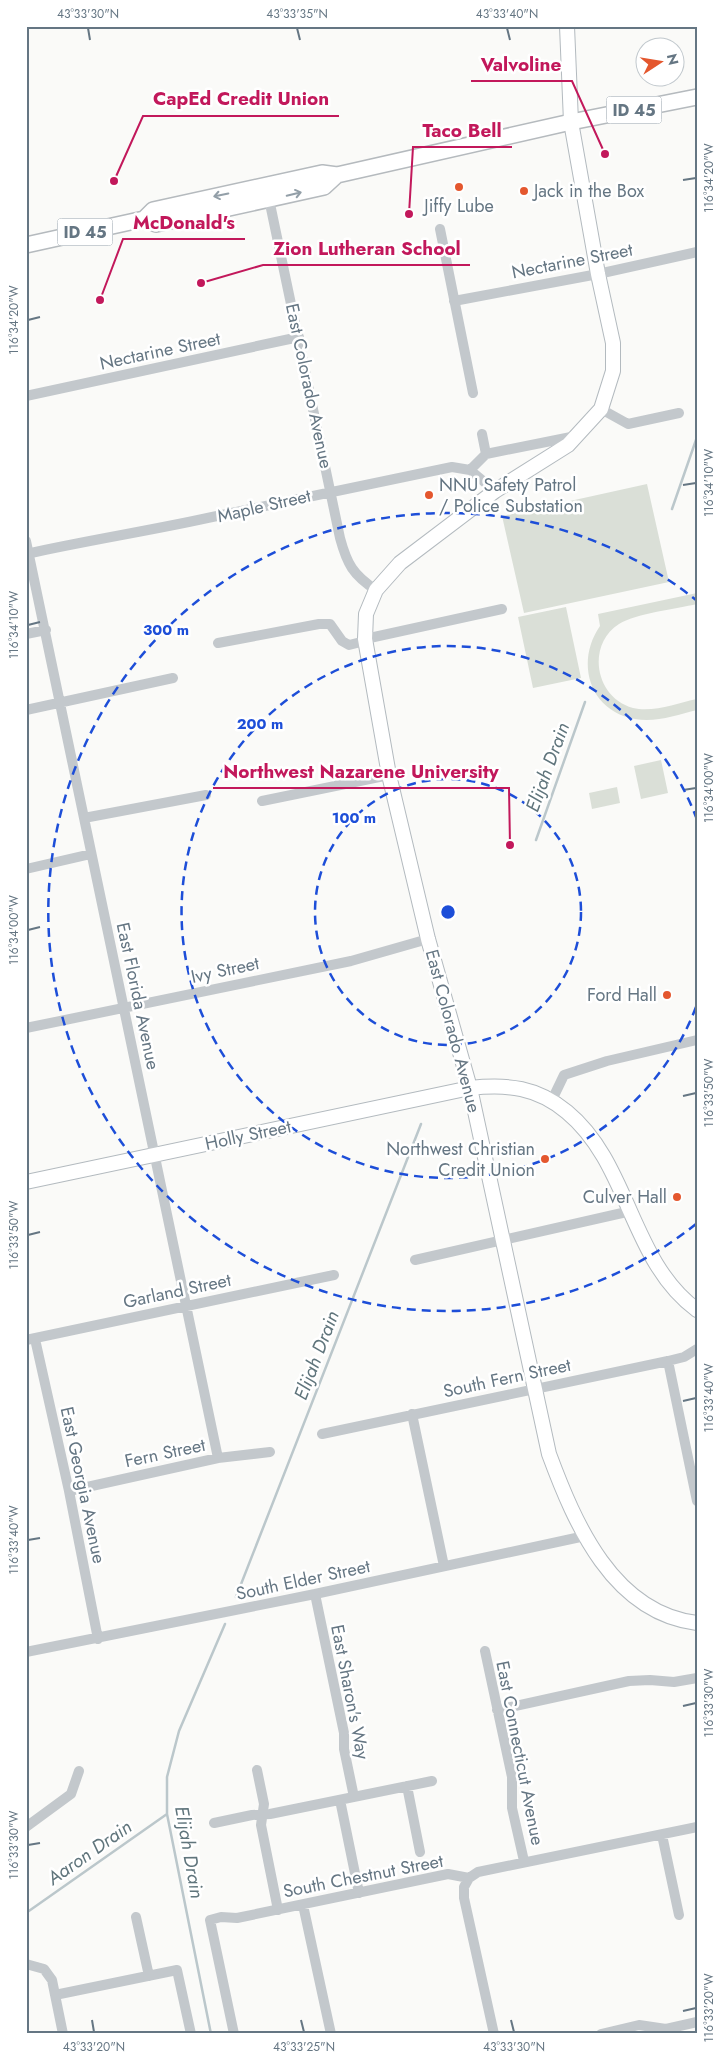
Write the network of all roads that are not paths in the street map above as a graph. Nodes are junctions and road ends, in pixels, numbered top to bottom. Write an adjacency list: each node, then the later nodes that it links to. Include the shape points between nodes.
1 (567, 26): 3 (main road)
2 (697, 97): 3 (main road, ID 45)
3 (571, 122): 4 (main road, ID 45); 10 (main road)
4 (337, 175): 5 (main road, ID 45, one-way to 4, via 324,187); 6 (main road, ID 45, one-way to 6, via 322,173 153,210)
5 (269, 199): 6 (main road, ID 45, via 156,224); 12 (street, East Colorado Avenue)
6 (144, 219): 8 (main road, ID 45)
7 (440, 229): 11 (street)
8 (26, 245)
9 (697, 252): 10 (street, Nectarine Street)
10 (598, 274): 11 (street, Nectarine Street); 15 (main road, via 613,343 612,372)
11 (454, 301): 13 (street)
12 (299, 337): 14 (street, Nectarine Street); 21 (street, East Colorado Avenue)
13 (473, 393)
14 (26, 396)
15 (601, 409): 16 (street, via 628,424); 18 (main road)
16 (679, 413)
17 (482, 434): 19 (street)
18 (576, 436): 19 (street); 22 (main road, via 568,445)
19 (486, 454): 20 (street)
20 (470, 470): 21 (street, Maple Street, via 452,467); 22 (street)
21 (330, 491): 24 (street, Maple Street); 25 (street, East Colorado Avenue, via 347,564 362,581)
22 (495, 492): 25 (main road, via 400,563)
23 (26, 541): 24 (street, East Florida Avenue)
24 (28, 554): 27 (street, East Florida Avenue)
25 (376, 590): 29 (main road, via 366,614)
26 (502, 609): 29 (street)
27 (46, 630): 28 (street); 32 (street, East Florida Avenue)
28 (26, 634)
29 (365, 640): 30 (street, via 349,645 342,641 330,624 319,624); 34 (main road, East Colorado Avenue)
30 (218, 643)
31 (173, 678): 32 (street)
32 (59, 703): 33 (street); 37 (street, East Florida Avenue)
33 (26, 710)
34 (389, 775): 36 (street); 40 (main road, East Colorado Avenue)
35 (206, 795): 37 (street)
36 (262, 801)
37 (84, 818): 38 (street, East Florida Avenue)
38 (91, 854): 39 (street); 41 (street, East Florida Avenue)
39 (26, 869)
40 (428, 939): 41 (street, Ivy Street, via 351,961); 44 (main road, East Colorado Avenue)
41 (124, 1008): 42 (street, Ivy Street); 46 (street, East Florida Avenue)
42 (26, 1028)
43 (697, 1040): 45 (street, via 564,1074)
44 (470, 1088): 45 (main road, Holly Street, via 522,1089); 46 (main road, Holly Street); 49 (main road, East Colorado Avenue)
45 (552, 1100): 48 (main road, Holly Street, via 581,1124 602,1152)
46 (155, 1155): 47 (main road, Holly Street); 52 (street, East Florida Avenue)
47 (26, 1182)
48 (631, 1211): 49 (street); 53 (main road, Holly Street, via 661,1274 676,1293)
49 (502, 1240): 50 (street); 57 (main road, East Colorado Avenue)
50 (415, 1260)
51 (334, 1275): 52 (street, Garland Street)
52 (185, 1305): 54 (street, Garland Street); 61 (street, East Florida Avenue)
53 (697, 1310)
54 (30, 1340): 62 (street, East Georgia Avenue)
55 (697, 1349): 56 (street, South Fern Street)
56 (668, 1361): 57 (street, South Fern Street); 63 (street)
57 (533, 1388): 58 (street, South Fern Street); 64 (main road, East Colorado Avenue, via 549,1454)
58 (412, 1414): 59 (street, South Fern Street); 65 (street)
59 (322, 1434)
60 (270, 1452): 61 (street, Fern Street)
61 (218, 1458): 62 (street, Fern Street)
62 (69, 1491): 68 (street, East Georgia Avenue)
63 (697, 1501)
64 (585, 1536): 65 (street, South Elder Street); 67 (main road, East Colorado Avenue, via 634,1598 669,1618)
65 (444, 1566): 66 (street, South Elder Street)
66 (315, 1594): 68 (street, South Elder Street); 77 (street, East Sharon's Way)
67 (697, 1623)
68 (98, 1639): 70 (street, South Elder Street)
69 (485, 1651): 72 (street, East Connecticut Avenue)
70 (26, 1652)
71 (697, 1678): 72 (street, via 674,1682 629,1681)
72 (497, 1710): 85 (street, East Connecticut Avenue, via 512,1776 512,1808)
73 (257, 1770): 79 (street, via 264,1804)
74 (79, 1771): 81 (street, via 71,1794)
75 (432, 1781): 76 (street)
76 (407, 1786): 77 (street); 84 (street)
77 (354, 1797): 78 (street)
78 (340, 1800): 79 (street); 87 (street)
79 (262, 1814): 80 (street); 89 (street, via 261,1825)
80 (214, 1823)
81 (26, 1826)
82 (697, 1827): 83 (street, South Chestnut Street)
83 (662, 1835): 85 (street, South Chestnut Street); 90 (street)
84 (420, 1852)
85 (524, 1861): 86 (street, South Chestnut Street, via 478,1872)
86 (468, 1878): 87 (street, South Chestnut Street, via 448,1874); 100 (street, via 464,1898)
87 (359, 1893): 88 (street, South Chestnut Street)
88 (303, 1905): 89 (street, South Chestnut Street); 99 (street)
89 (278, 1910): 98 (street, South Chestnut Street, via 210,1920)
90 (679, 1915)
91 (136, 1917): 93 (street)
92 (26, 1964): 94 (street, via 44,1969 52,1980)
93 (149, 1976): 94 (street); 97 (street, via 177,1970)
94 (55, 1995): 96 (street)
95 (697, 2022): 101 (street, via 666,2028 640,2025)
96 (64, 2034)
97 (192, 2034)
98 (234, 2034)
99 (331, 2034)
100 (494, 2034)
101 (601, 2034)

